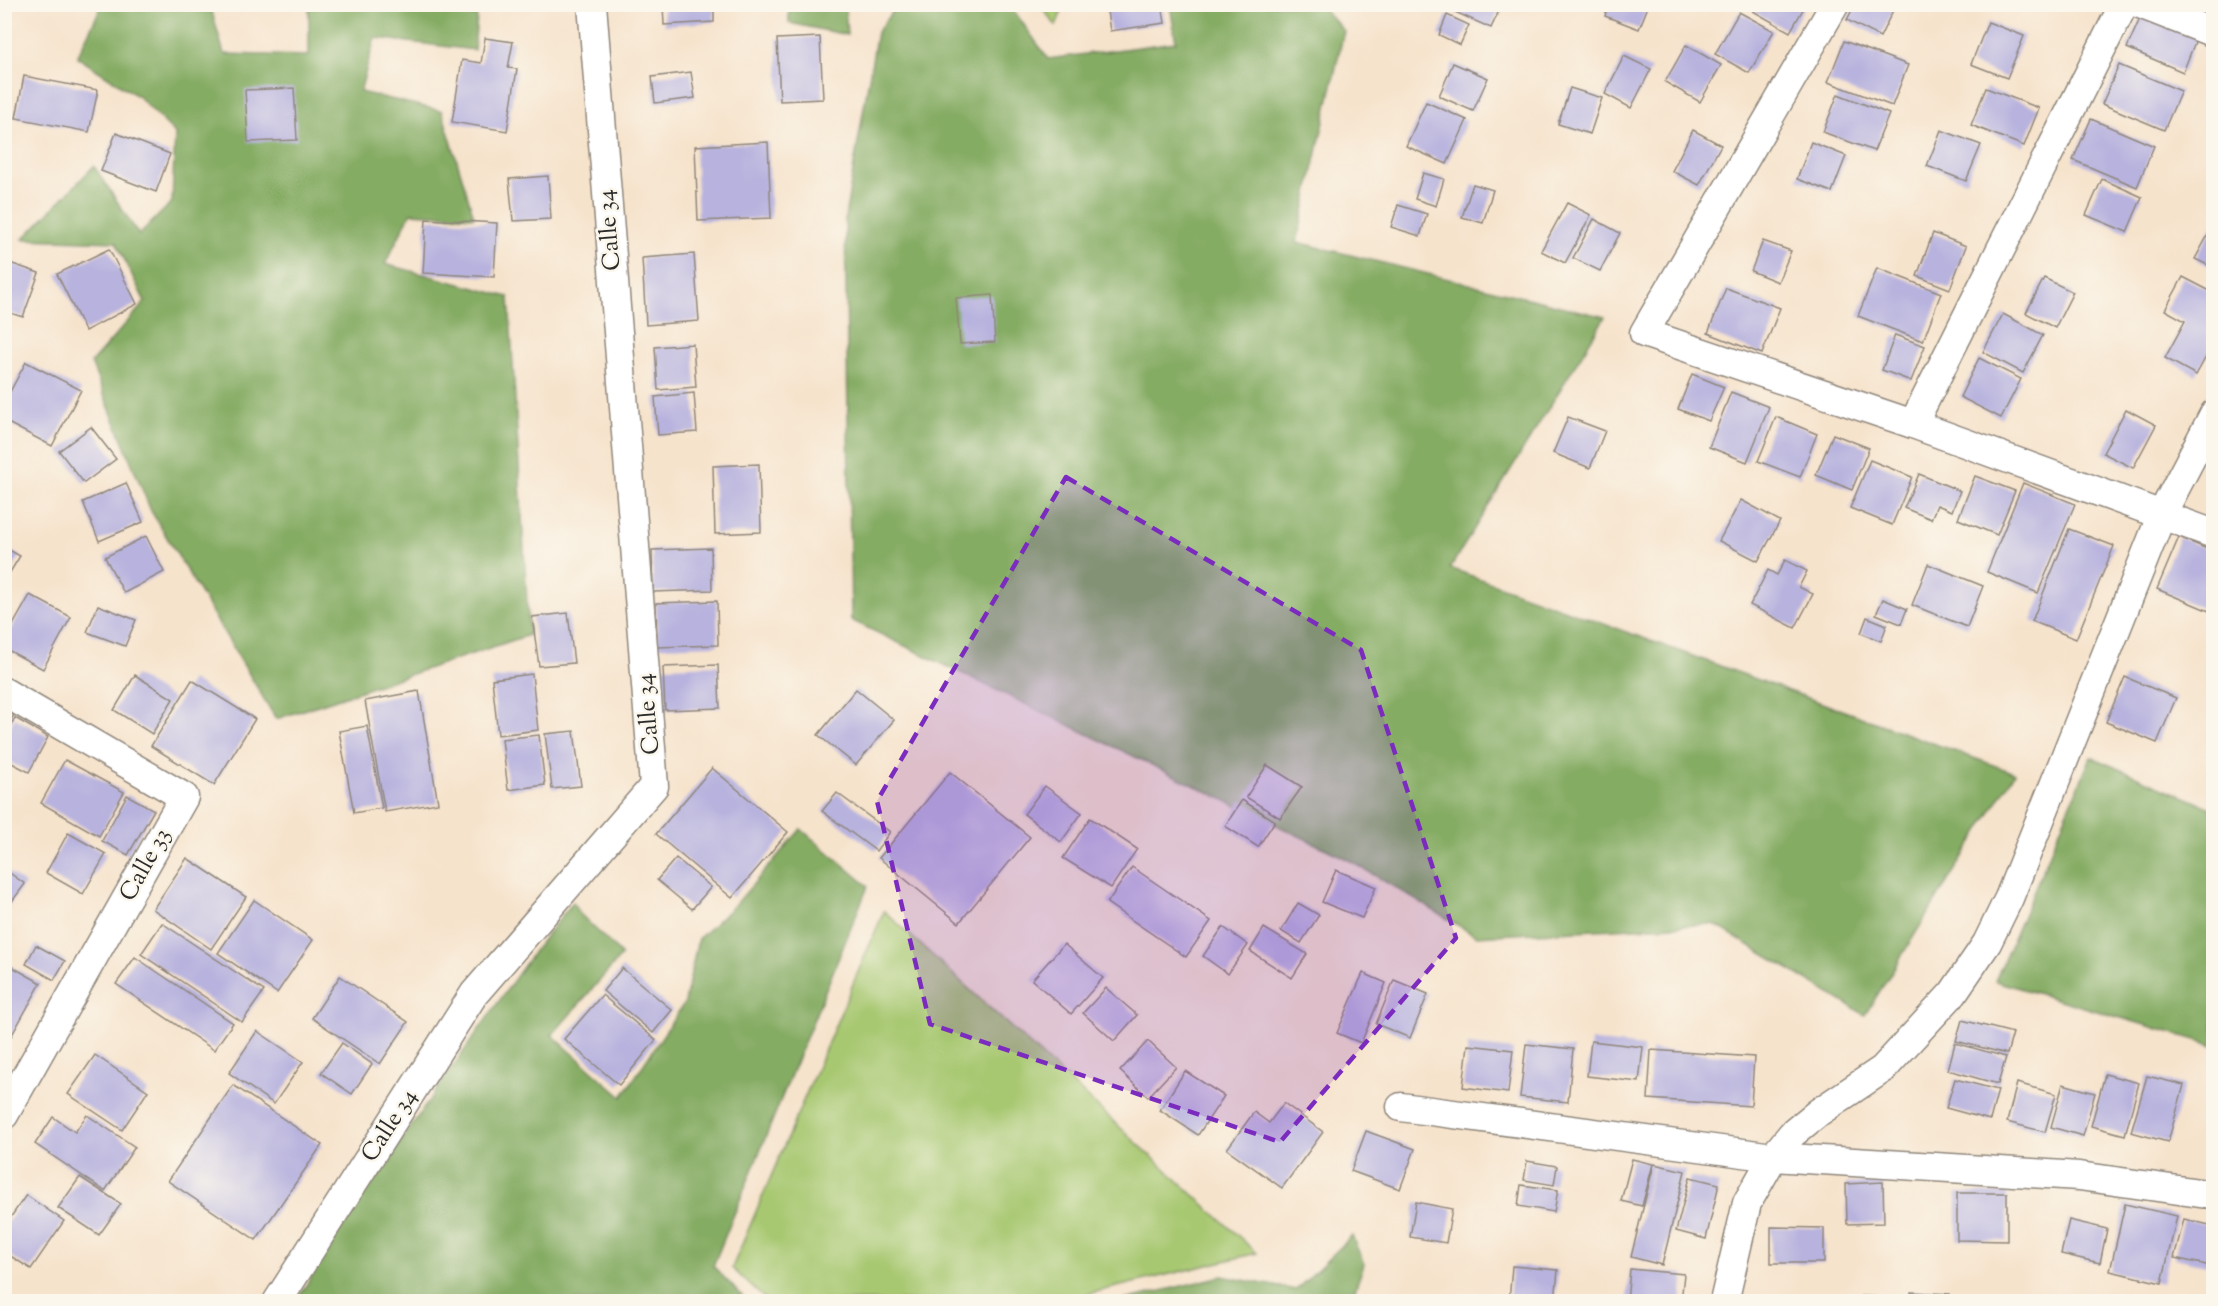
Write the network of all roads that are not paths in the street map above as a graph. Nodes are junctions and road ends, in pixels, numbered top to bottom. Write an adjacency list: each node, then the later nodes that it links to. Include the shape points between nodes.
1 (592, 4): 15 (street, Calle 34, via 654,786 474,994)
2 (1835, 4): 7 (street, via 1644,333)
3 (2124, 4): 7 (street)
4 (2140, 4): 5 (street)
5 (2214, 33)
6 (2214, 414): 8 (street)
7 (1913, 424): 8 (street)
8 (2162, 514): 9 (street); 13 (street, via 2009,898 1987,943 1953,993 1883,1069 1819,1112 1792,1134)
9 (2214, 534)
10 (4, 692): 12 (street, Calle 33, via 184,797)
11 (1401, 1107): 13 (street)
12 (4, 1115)
13 (1773, 1157): 14 (street, via 2079,1176); 16 (street, via 1747,1203)
14 (2214, 1195)
15 (278, 1302)
16 (1724, 1302)

